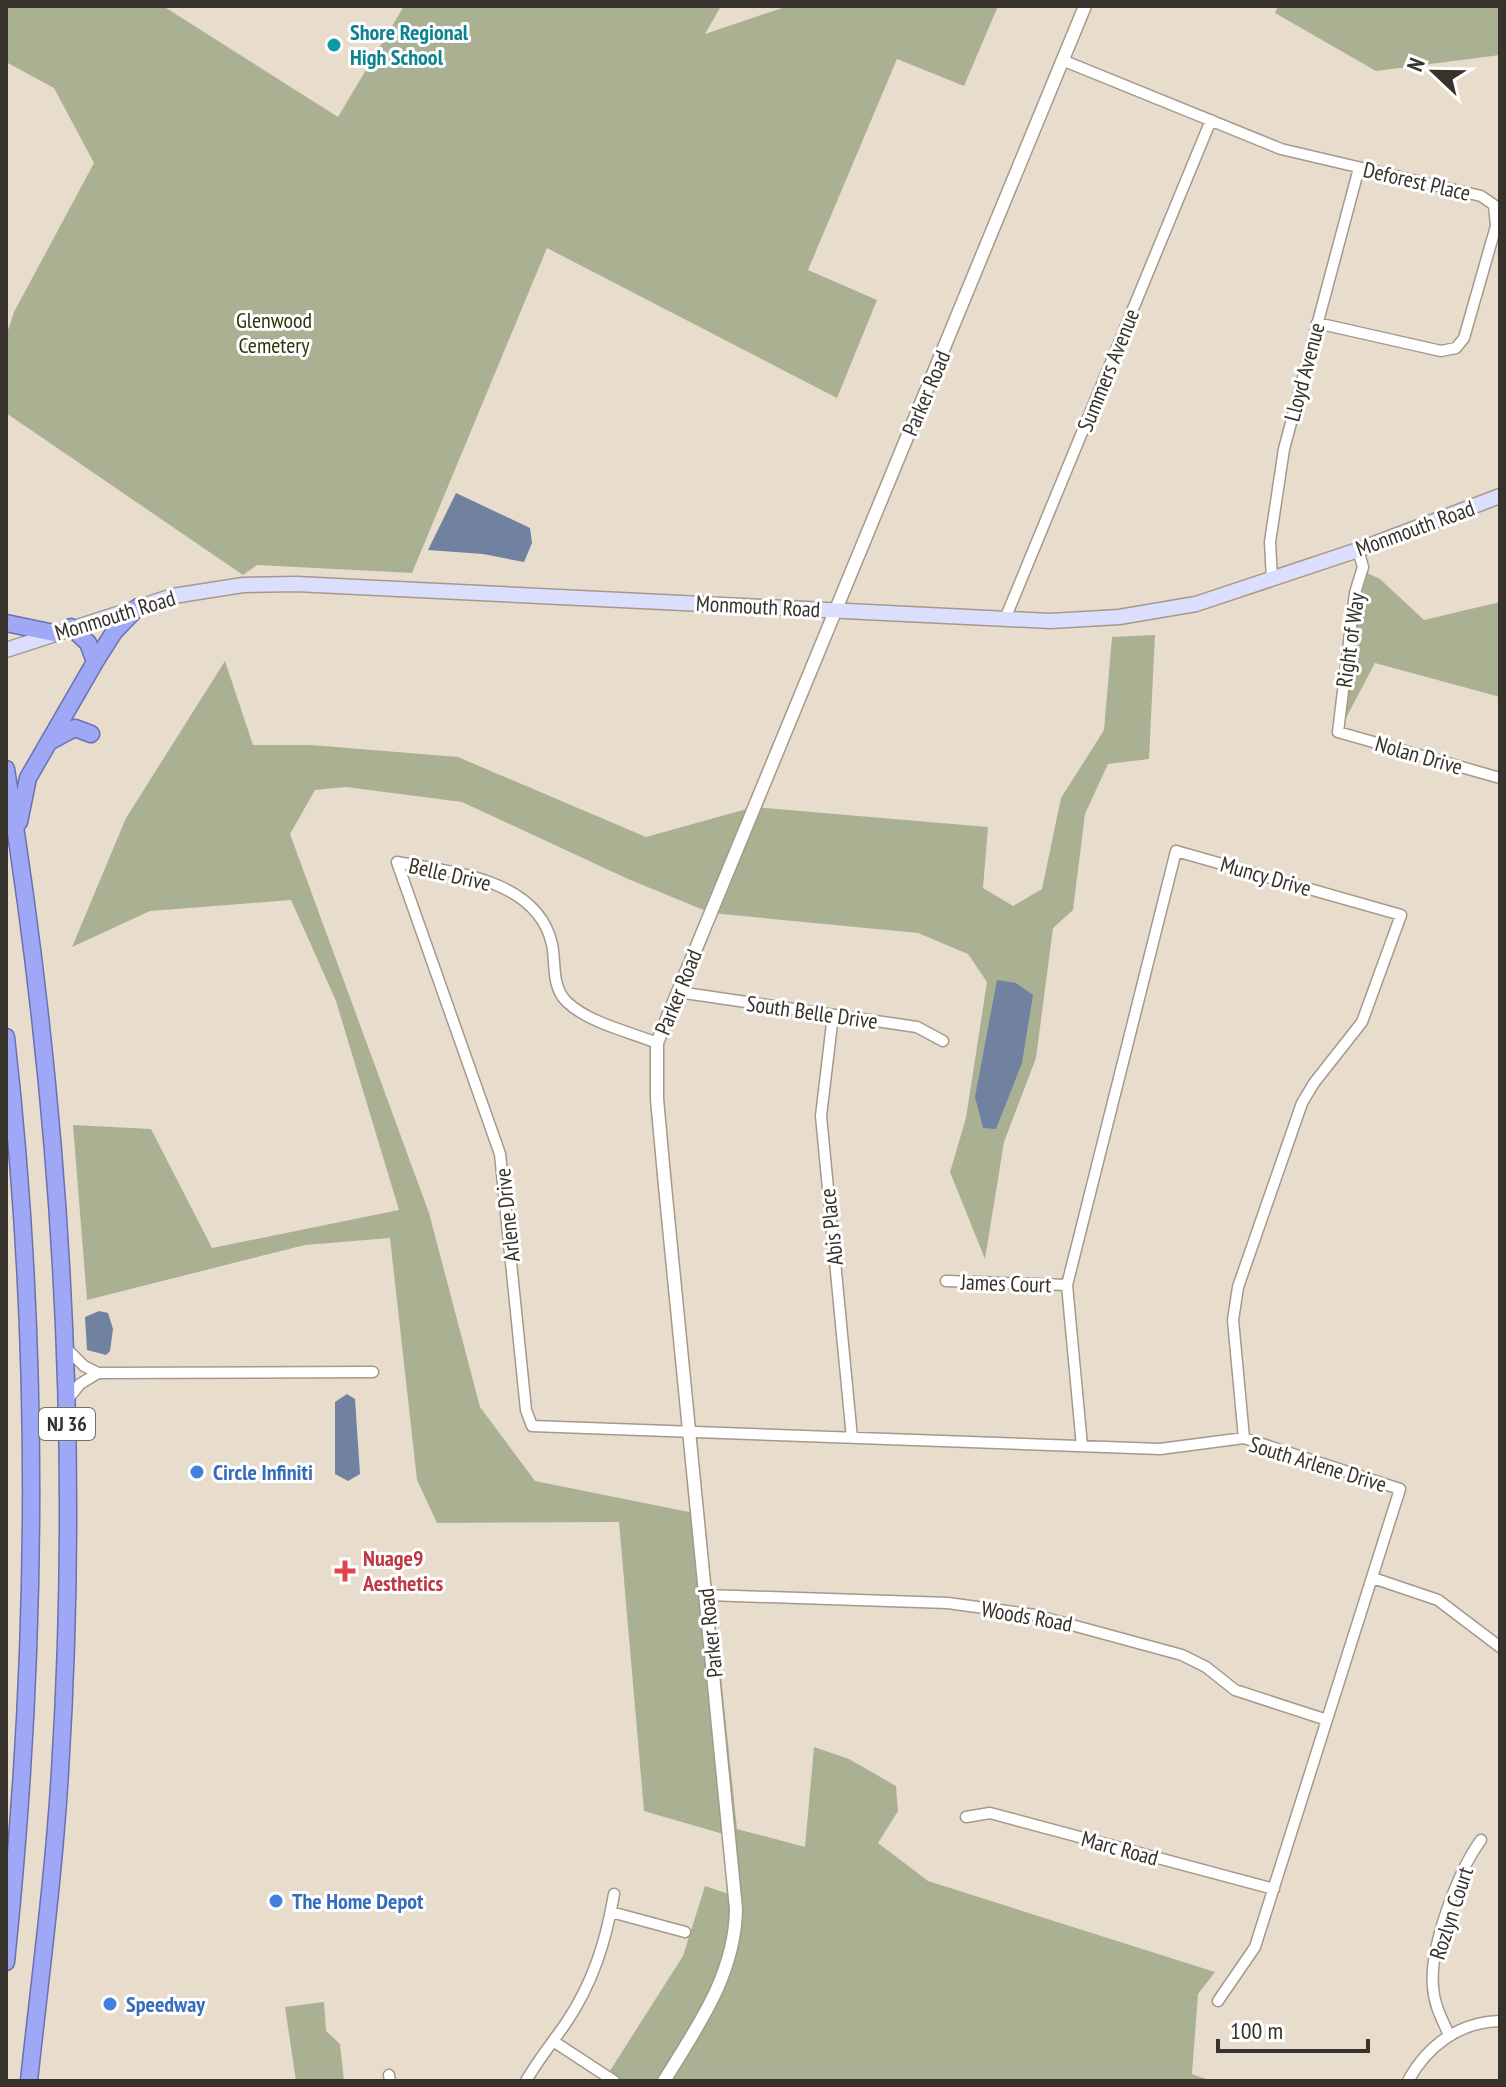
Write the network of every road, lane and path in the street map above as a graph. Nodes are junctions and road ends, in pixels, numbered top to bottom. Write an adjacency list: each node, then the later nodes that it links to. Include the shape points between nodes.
1 (1085, 6): 2 (street, Parker Road)
2 (1062, 60): 3 (street, Deforest Place); 10 (street, Parker Road)
3 (1211, 120): 4 (street, Deforest Place, via 1281,149); 11 (street, Summers Avenue)
4 (1359, 168): 5 (street, Lloyd Avenue); 5 (street, Deforest Place, via 1481,196 1494,205 1496,226 1464,338 1456,348 1441,351)
5 (1317, 323): 8 (street, Lloyd Avenue, via 1279,477 1270,542)
6 (1500, 496): 7 (main road, Monmouth Road)
7 (1358, 550): 8 (main road, Monmouth Road); 17 (street, Right of Way, via 1363,567 1355,593)
8 (1272, 579): 11 (main road, Monmouth Road, via 1162,612 1078,620)
9 (138, 607): 10 (main road, Monmouth Road, via 205,589 296,584); 13 (main road, Monmouth Road); 16 (highway)
10 (835, 610): 11 (main road, Monmouth Road); 28 (street, Parker Road)
11 (1005, 619)
12 (6, 623): 14 (highway)
13 (71, 627): 14 (main road, Monmouth Road); 16 (highway, via 88,643)
14 (54, 633): 15 (main road, Monmouth Road)
15 (6, 650)
16 (95, 662): 19 (highway)
17 (1338, 732): 21 (street, Nolan Drive)
18 (91, 734): 19 (highway, via 75,728)
19 (47, 743): 22 (highway, via 28,778)
20 (6, 769): 22 (highway, NJ 36)
21 (1500, 778)
22 (17, 835): 35 (highway, NJ 36, via 48,1087)
23 (1169, 838): 24 (street)
24 (1176, 851): 27 (street, Muncy Drive); 34 (street)
25 (397, 862): 32 (street, Belle Drive, via 482,880 523,899 549,934 556,982 566,1002); 39 (street, Arlene Drive, via 500,1154 528,1421 545,1429)
26 (1412, 908): 27 (street)
27 (1401, 915): 41 (street, via 1362,1022 1302,1103 1238,1287 1233,1320)
28 (678, 992): 29 (street, South Belle Drive); 32 (street, Parker Road)
29 (833, 1015): 31 (street, South Belle Drive, via 917,1027); 40 (street, Abis Place, via 821,1127)
30 (6, 1037): 55 (highway, NJ 36, via 25,1249 33,1513 29,1689)
31 (943, 1041)
32 (657, 1043): 39 (street, Parker Road, via 657,1099)
33 (946, 1281): 34 (street, James Court)
34 (1067, 1285): 42 (street)
35 (65, 1347): 37 (street); 38 (highway, NJ 36)
36 (373, 1372): 37 (street)
37 (98, 1373): 38 (street)
38 (66, 1401): 60 (highway, NJ 36, via 67,1610 60,1771)
39 (689, 1432): 40 (street, South Arlene Drive); 46 (street, Parker Road)
40 (852, 1438): 42 (street, South Arlene Drive)
41 (1244, 1438): 42 (street, South Arlene Drive, via 1160,1449); 44 (street, South Arlene Drive)
42 (1082, 1446)
43 (1412, 1483): 44 (street)
44 (1400, 1489): 45 (street, South Arlene Drive)
45 (1373, 1578): 47 (street, via 1438,1600); 48 (street, South Arlene Drive)
46 (707, 1595): 48 (street, Woods Road, via 948,1603 1035,1615 1182,1655 1235,1690); 63 (street, Parker Road, via 736,1921 719,1988)
47 (1500, 1647)
48 (1327, 1720): 51 (street, South Arlene Drive)
49 (966, 1817): 51 (street, Marc Road, via 990,1813)
50 (1481, 1840): 58 (street, Rozlyn Court, via 1464,1867 1433,1964 1436,2006)
51 (1274, 1889): 56 (street, South Arlene Drive, via 1253,1953)
52 (614, 1894): 53 (street)
53 (611, 1912): 54 (street); 59 (street, via 593,1974)
54 (685, 1932)
55 (6, 1962)
56 (1218, 2001)
57 (1500, 2021): 58 (street)
58 (1449, 2035): 64 (street, via 1431,2049)
59 (553, 2041): 61 (street); 62 (street)
60 (29, 2081)
61 (526, 2081)
62 (614, 2081)
63 (664, 2081)
64 (1408, 2081)

